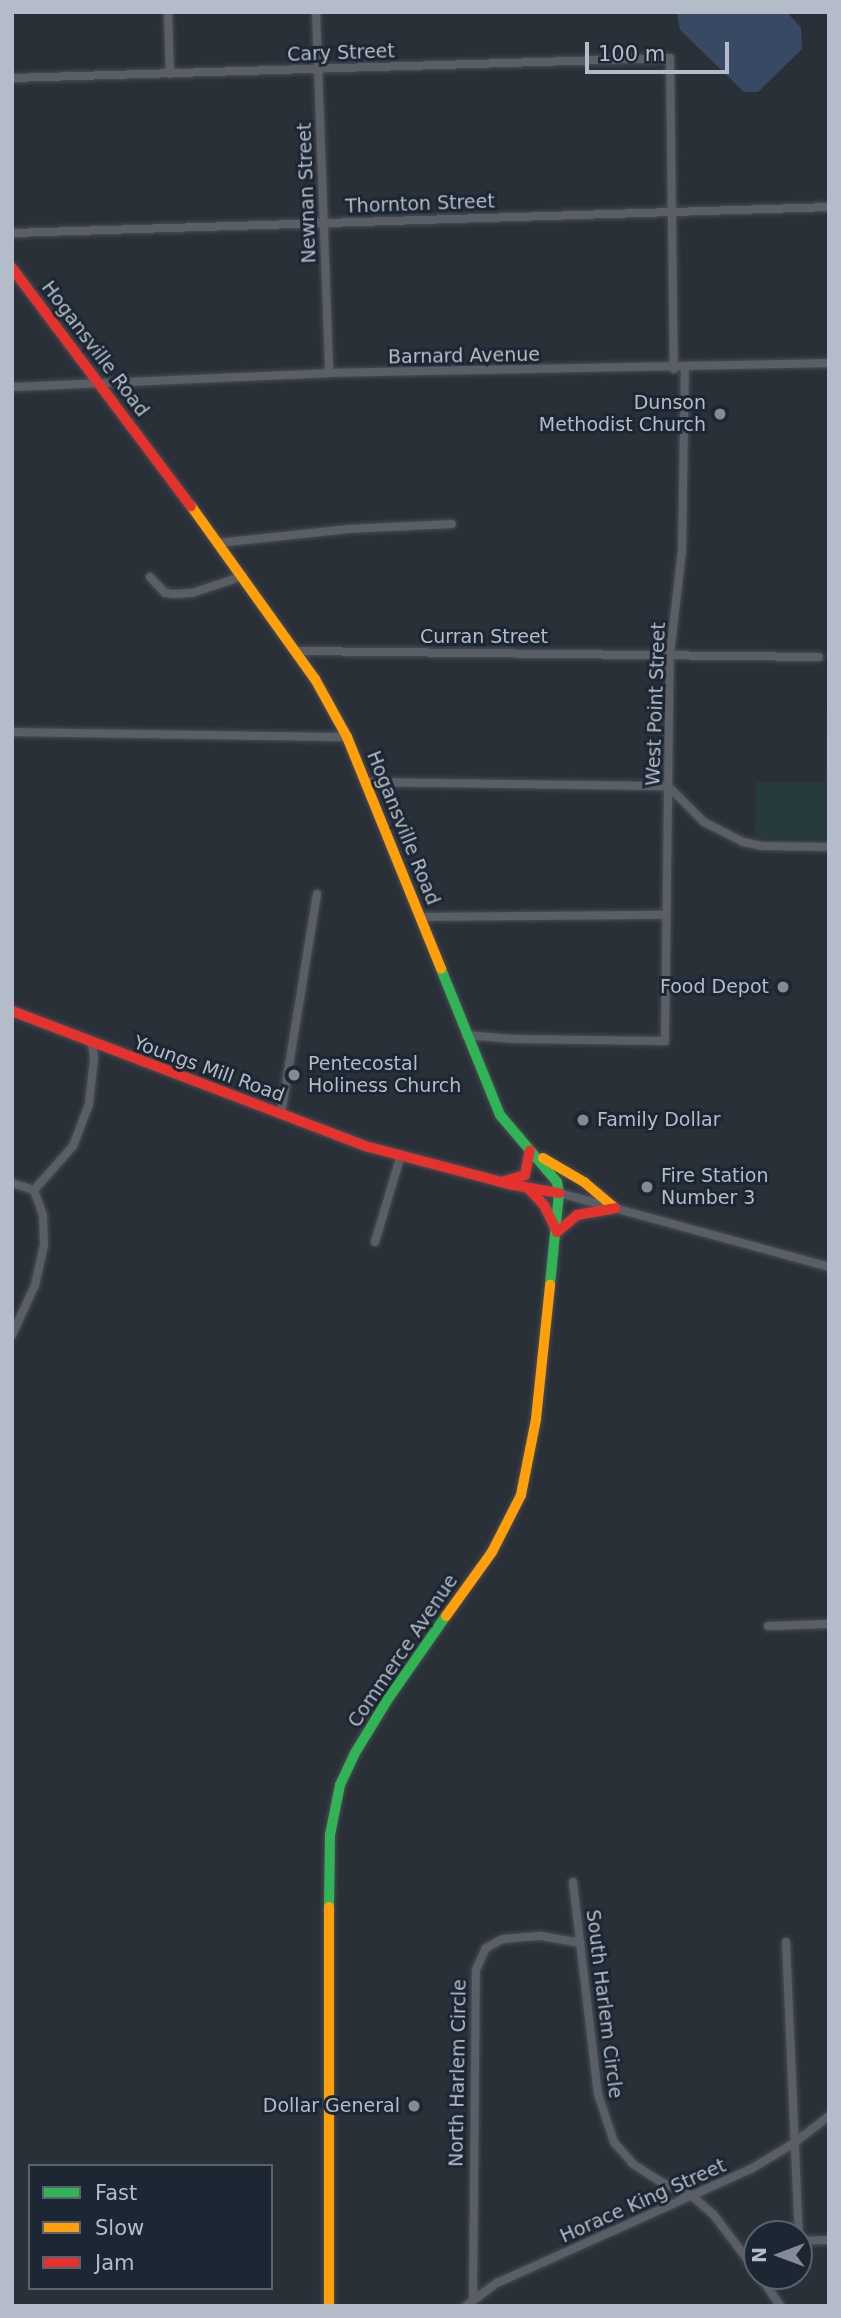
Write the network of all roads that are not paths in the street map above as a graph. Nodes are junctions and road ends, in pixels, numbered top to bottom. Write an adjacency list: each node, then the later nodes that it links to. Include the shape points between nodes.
1 (168, 12): 4 (street)
2 (316, 12): 3 (street, Newnan Street)
3 (319, 69): 4 (street, Cary Street); 7 (street, Cary Street, via 670,58); 8 (street, Newnan Street)
4 (170, 74): 5 (street, Cary Street)
5 (12, 78)
6 (829, 207): 7 (street, Thornton Street)
7 (674, 212): 8 (street, Thornton Street); 12 (street)
8 (324, 223): 9 (street, Thornton Street); 14 (street, Newnan Street)
9 (12, 233)
10 (12, 268): 15 (main road, Hogansville Road)
11 (829, 363): 13 (street, Barnard Avenue)
12 (674, 369): 13 (street, Barnard Avenue); 14 (street, Barnard Avenue)
13 (685, 369): 22 (street, West Point Street, via 682,551)
14 (329, 373): 15 (street, Barnard Avenue)
15 (99, 383): 16 (street, Barnard Avenue); 18 (main road, Hogansville Road)
16 (12, 387)
17 (452, 524): 18 (street)
18 (218, 543): 19 (main road, Hogansville Road)
19 (243, 576): 20 (street, via 192,593 174,594 165,593); 21 (main road, Hogansville Road)
20 (150, 577)
21 (298, 652): 22 (street, Curran Street); 25 (main road, Hogansville Road)
22 (670, 654): 23 (street, Curran Street); 27 (street, West Point Street)
23 (819, 657)
24 (12, 732): 25 (street)
25 (347, 737): 26 (main road, Hogansville Road)
26 (366, 782): 27 (street); 31 (main road, Hogansville Road)
27 (668, 786): 28 (street, via 704,822 743,842); 30 (street, West Point Street)
28 (829, 847)
29 (317, 894): 35 (street)
30 (666, 915): 31 (street); 33 (street, West Point Street, via 665,1041 513,1040)
31 (420, 917): 33 (main road, Hogansville Road)
32 (12, 1011): 34 (main road, Youngs Mill Road)
33 (466, 1035): 36 (main road, Hogansville Road, via 500,1115)
34 (92, 1044): 35 (main road, Youngs Mill Road); 41 (street, via 91,1096 73,1146)
35 (281, 1114): 37 (main road, Youngs Mill Road)
36 (530, 1150): 38 (main road, via 525,1175); 42 (main road, Hogansville Road, via 556,1182); 43 (main road, via 584,1182)
37 (401, 1155): 38 (main road, Youngs Mill Road); 45 (street)
38 (501, 1182): 40 (main road, Youngs Mill Road)
39 (12, 1183): 41 (street)
40 (528, 1188): 42 (main road, Youngs Mill Road); 44 (main road, via 544,1205)
41 (34, 1190): 47 (street, via 43,1215 44,1245 35,1285)
42 (559, 1193): 43 (street); 44 (main road, Commerce Avenue)
43 (615, 1208): 44 (main road, via 577,1215); 46 (street)
44 (557, 1232): 60 (main road, Commerce Avenue, via 536,1419 521,1495 492,1552 359,1747 334,1808 327,2055)
45 (375, 1241)
46 (829, 1267)
47 (12, 1335)
48 (829, 1624): 49 (street)
49 (768, 1626)
50 (573, 1882): 52 (street, South Harlem Circle)
51 (786, 1942): 54 (street)
52 (580, 1943): 55 (street, South Harlem Circle, via 598,2094 610,2133 633,2164); 59 (street, North Harlem Circle, via 541,1937 503,1939 486,1948 476,1970)
53 (829, 2116): 54 (street, Horace King Street)
54 (794, 2143): 55 (street, Horace King Street); 56 (street)
55 (692, 2196): 57 (street, South Harlem Circle, via 713,2214); 59 (street, Horace King Street, via 497,2283)
56 (798, 2220)
57 (743, 2254)
58 (769, 2290): 62 (street, South Harlem Circle)
59 (472, 2299): 61 (street, Horace King Street)
60 (329, 2306)
61 (466, 2306)
62 (780, 2306)

